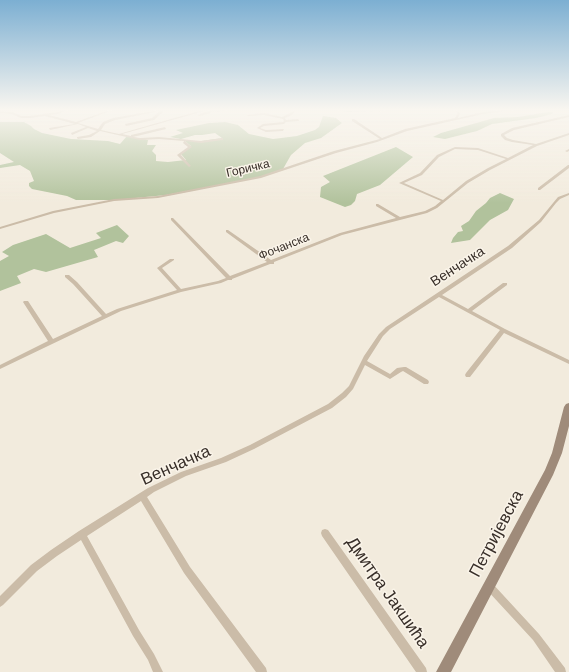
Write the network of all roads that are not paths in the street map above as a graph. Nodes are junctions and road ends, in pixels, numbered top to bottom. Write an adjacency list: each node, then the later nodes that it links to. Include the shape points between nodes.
1 (177, 140): 6 (street)
2 (212, 140): 6 (street)
3 (377, 140): 17 (street, Горичка, via 261,177 158,197 114,200 53,212)
4 (510, 140): 7 (street)
5 (550, 140): 7 (street, Фочанска)
6 (182, 141): 9 (street, via 190,146 180,154)
7 (536, 145): 8 (street, Фочанска)
8 (509, 159): 13 (street, Фочанска, via 473,178); 13 (street, via 478,148 455,148 438,156 421,174 401,183)
9 (189, 166)
10 (569, 166): 11 (street)
11 (539, 189)
12 (569, 194): 25 (street, Венчачка, via 559,198 540,221 510,248)
13 (443, 201): 16 (street, Фочанска, via 426,212)
14 (377, 205): 16 (street)
15 (172, 219): 22 (street)
16 (400, 219): 20 (street, Фочанска, via 342,234)
17 (0, 228)
18 (227, 231): 20 (street)
19 (172, 260): 24 (street, via 159,268)
20 (272, 263): 22 (street, Фочанска)
21 (67, 276): 28 (street)
22 (230, 279): 24 (street, Фочанска)
23 (505, 284): 27 (street)
24 (180, 291): 28 (street, Фочанска)
25 (439, 295): 27 (street); 31 (street, Венчачка, via 388,328 374,344)
26 (26, 302): 30 (street)
27 (469, 311): 29 (street)
28 (105, 316): 30 (street, Фочанска)
29 (503, 330): 32 (street); 34 (street)
30 (51, 341): 33 (street, Фочанска)
31 (364, 362): 35 (street, via 390,377 404,369); 37 (street, Венчачка, via 344,395 324,410 252,447 178,477)
32 (569, 362)
33 (1, 364)
34 (468, 375)
35 (426, 382)
36 (569, 407): 40 (main road, Петријевска, via 557,453 549,472)
37 (142, 496): 39 (street, Венчачка); 43 (street, via 187,570)
38 (325, 533): 44 (street, Дмитра Јакшића)
39 (82, 534): 41 (street, Венчачка, via 34,568); 42 (street)
40 (489, 586): 45 (main road, Петријевска); 46 (street, via 536,637)
41 (0, 602)
42 (158, 672)
43 (262, 672)
44 (422, 672)
45 (443, 672)
46 (561, 672)

